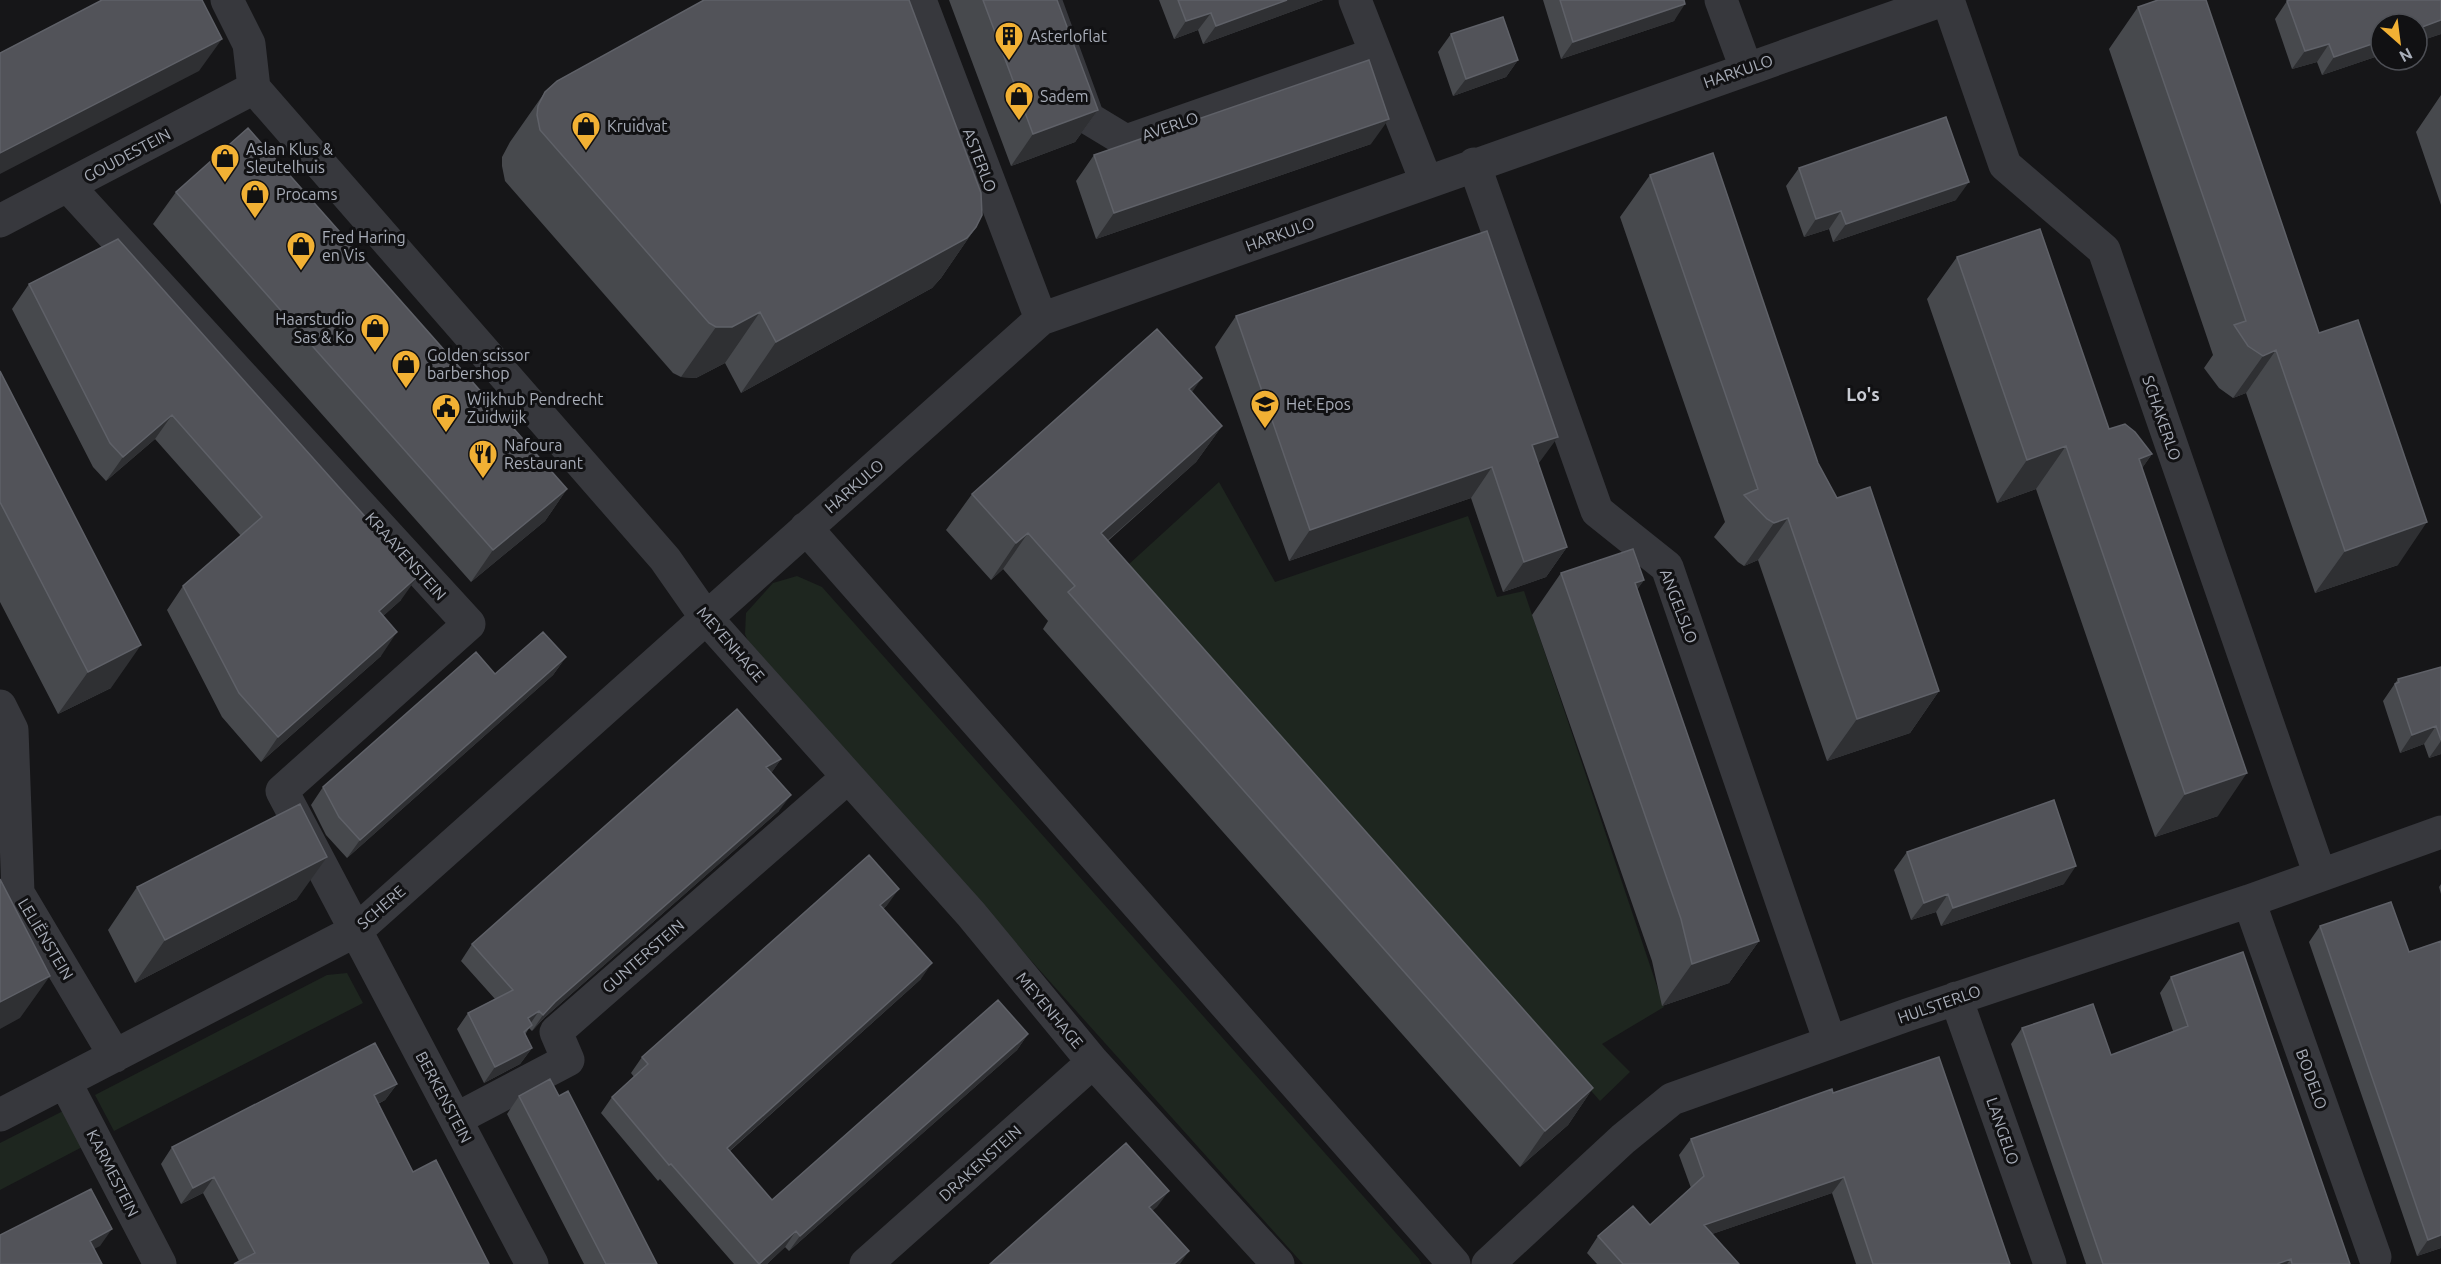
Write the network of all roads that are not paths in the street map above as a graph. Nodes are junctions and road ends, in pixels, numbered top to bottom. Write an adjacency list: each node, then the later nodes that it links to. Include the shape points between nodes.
1 (226, 0): 10 (street, via 249,44)
2 (920, 0): 15 (street, ASTERLO)
3 (1045, 0): 8 (street, AVERLO, via 1088,118 1126,141)
4 (1355, 0): 8 (street)
5 (1721, 0): 9 (street)
6 (1943, 0): 9 (street, HARKULO)
7 (1948, 0): 21 (street, SCHAKERLO, via 2005,165 2104,250)
8 (1375, 54): 12 (street)
9 (1746, 68): 11 (street, HARKULO)
10 (254, 88): 13 (street, GOUDESTEIN); 17 (street, MEYENHAGE, via 665,558)
11 (1474, 164): 12 (street, HARKULO); 25 (street, ANGELSLO, via 1597,511 1667,567)
12 (1425, 182): 15 (street, HARKULO)
13 (68, 186): 14 (street, GOUDESTEIN); 23 (street, KRAAYENSTEIN, via 469,624 282,791)
14 (0, 221)
15 (1041, 319): 16 (street, HARKULO)
16 (806, 528): 17 (street, HARKULO); 36 (street)
17 (706, 619): 19 (street, MEYENHAGE); 23 (street, SCHERE)
18 (0, 706): 26 (street, LELIËNSTEIN, via 12,730 18,892)
19 (848, 777): 27 (street, MEYENHAGE, via 971,914); 30 (street, GUNTERSTEIN, via 556,1032 568,1060)
20 (2441, 832): 21 (street, HULSTERLO)
21 (2320, 875): 22 (street, HULSTERLO)
22 (2249, 901): 24 (street, HULSTERLO); 31 (street, BODELO)
23 (357, 930): 26 (street, SCHERE); 30 (street, BERKENSTEIN)
24 (1956, 998): 25 (street, HULSTERLO); 38 (street, LANGELO)
25 (1830, 1042): 37 (street, HULSTERLO, via 1672,1099)
26 (115, 1056): 28 (street, SCHERE)
27 (1093, 1062): 34 (street, DRAKENSTEIN); 35 (street, MEYENHAGE)
28 (65, 1082): 29 (street, SCHERE); 32 (street, KARMESTEIN)
29 (0, 1115)
30 (456, 1119): 33 (street, BERKENSTEIN)
31 (2375, 1257)
32 (160, 1264)
33 (532, 1264)
34 (866, 1264)
35 (1278, 1264)
36 (1454, 1264)
37 (1488, 1264)
38 (2050, 1264)

